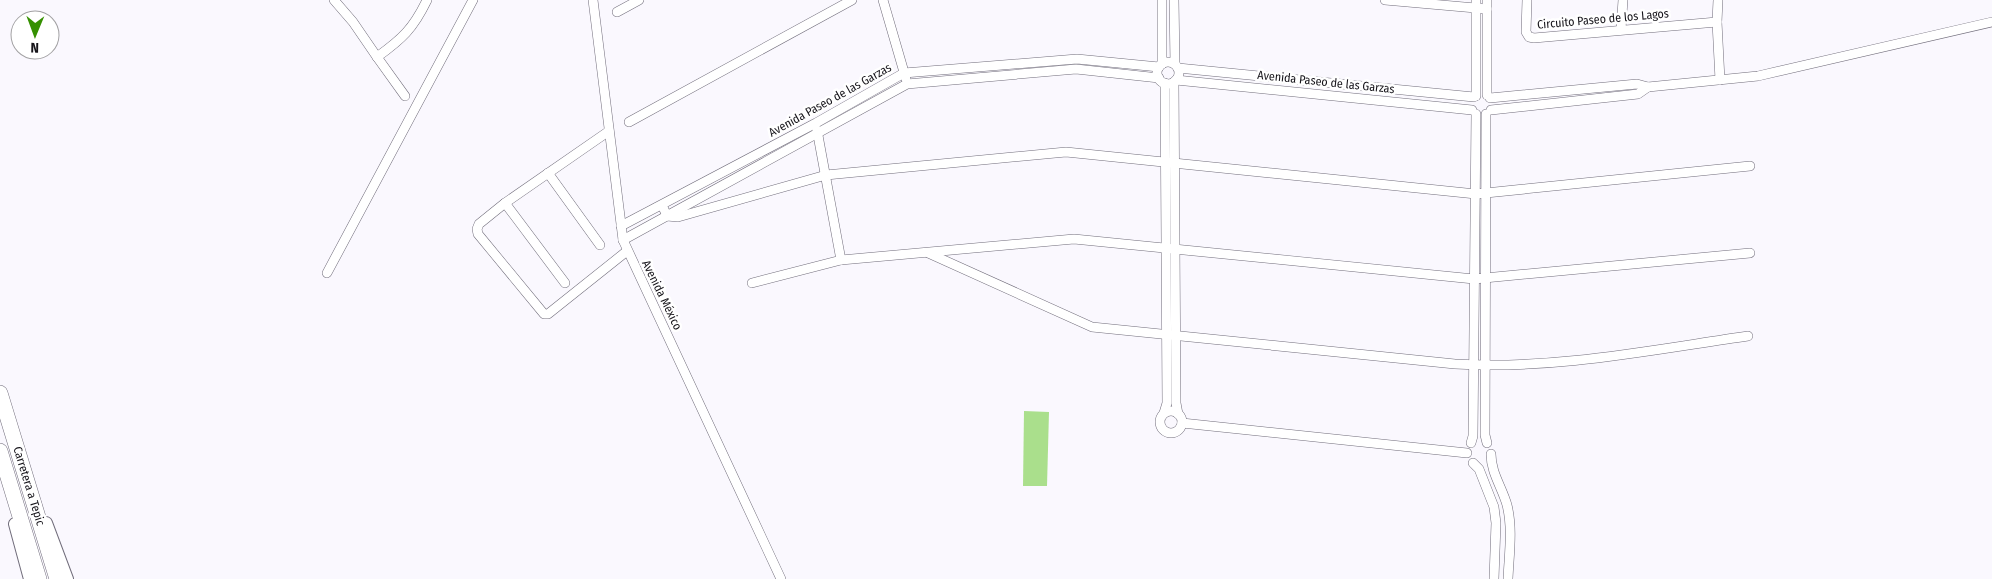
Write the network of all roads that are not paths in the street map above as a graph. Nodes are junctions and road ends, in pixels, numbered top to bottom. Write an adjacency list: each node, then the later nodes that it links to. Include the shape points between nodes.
1 (334, 0): 20 (street)
2 (427, 0): 20 (street, via 411,28)
3 (473, 0): 56 (street)
4 (593, 0): 35 (street, Avenida México)
5 (639, 0): 16 (street)
6 (852, 0): 33 (street)
7 (883, 0): 23 (street)
8 (1162, 0): 21 (street)
9 (1174, 0): 22 (street)
10 (1385, 0): 14 (street)
11 (1527, 0): 19 (street, Circuito Paseo de los Lagos, via 1528,37)
12 (1623, 0): 19 (street)
13 (1718, 0): 17 (street)
14 (1476, 5): 15 (street); 30 (street)
15 (1487, 5): 29 (street)
16 (618, 12)
17 (1717, 22): 19 (street, Circuito Paseo de los Lagos); 24 (street)
18 (1992, 22): 24 (street, via 1758,76)
19 (1621, 29)
20 (376, 57): 28 (street)
21 (1161, 66): 22 (street, via 1168,62); 23 (street, Avenida Paseo de las Garzas, via 1077,58); 25 (street, via 1158,70)
22 (1176, 66): 25 (street, via 1178,76); 30 (street, Avenida Paseo de las Garzas)
23 (904, 74): 26 (street); 34 (street, Avenida Paseo de las Garzas)
24 (1720, 80): 27 (street)
25 (1169, 81): 26 (street, Avenida Paseo de las Garzas, via 1076,69); 31 (street, Avenida Paseo de las Garzas); 37 (street)
26 (907, 84): 36 (street, Avenida Paseo de las Garzas)
27 (1648, 87): 29 (street, via 1637,84); 32 (street, via 1638,94)
28 (405, 96)
29 (1488, 96): 30 (street); 32 (street, via 1492,102)
30 (1475, 97): 31 (street, via 1471,101)
31 (1474, 112): 32 (street, via 1481,116); 41 (street)
32 (1489, 112): 42 (street)
33 (629, 122)
34 (816, 123): 36 (street); 45 (street, Avenida Paseo de las Garzas)
35 (609, 131): 39 (street); 48 (street, Avenida México)
36 (818, 134): 40 (street); 43 (street, Avenida Paseo de las Garzas)
37 (1170, 163): 40 (street, via 1066,152); 41 (street); 51 (street)
38 (1750, 166): 42 (street)
39 (548, 173): 44 (street); 50 (street)
40 (826, 176): 46 (street); 55 (street)
41 (1476, 194): 42 (street); 57 (street)
42 (1486, 194): 58 (street)
43 (696, 200): 46 (street); 47 (street, Avenida Paseo de las Garzas)
44 (505, 203): 52 (street, via 479,224 478,234 544,314); 59 (street)
45 (662, 205): 47 (street); 48 (street, Avenida Paseo de las Garzas)
46 (701, 211): 47 (street, via 678,217)
47 (667, 216): 49 (street, Avenida Paseo de las Garzas)
48 (621, 226): 49 (street, Avenida México)
49 (623, 240): 52 (street, Avenida México)
50 (600, 245)
51 (1171, 249): 53 (street, via 1074,240); 57 (street); 61 (street)
52 (627, 251): 80 (street, Avenida México)
53 (926, 252): 55 (street); 61 (street, via 1092,327)
54 (1750, 253): 58 (street)
55 (841, 260): 60 (street)
56 (327, 274)
57 (1474, 279): 58 (street); 63 (street)
58 (1486, 280): 64 (street)
59 (565, 283)
60 (752, 283)
61 (1171, 335): 63 (street); 66 (street); 67 (street)
62 (1748, 336): 64 (street, via 1550,364)
63 (1474, 365): 64 (street); 69 (street)
64 (1485, 366): 70 (street, via 1484,436)
65 (0, 392): 79 (highway, Carretera a Tepic)
66 (1164, 413): 67 (street, via 1174,411); 68 (street, via 1160,423 1166,431 1176,431)
67 (1178, 414): 68 (street)
68 (1182, 423): 71 (street)
69 (1471, 443): 70 (street, via 1476,440); 71 (street)
70 (1487, 443): 72 (street)
71 (1466, 453): 74 (street)
72 (1491, 454): 74 (street, via 1484,463); 75 (street, via 1491,465 1507,504)
73 (2, 458): 77 (main road, via 9,504); 78 (highway, Carretera a Tepic)
74 (1473, 463): 76 (street, via 1479,469 1494,507)
75 (1510, 522): 76 (street); 82 (street)
76 (1496, 523): 81 (street)
77 (30, 579)
78 (39, 579)
79 (61, 579)
80 (781, 579)
81 (1494, 579)
82 (1508, 579)

